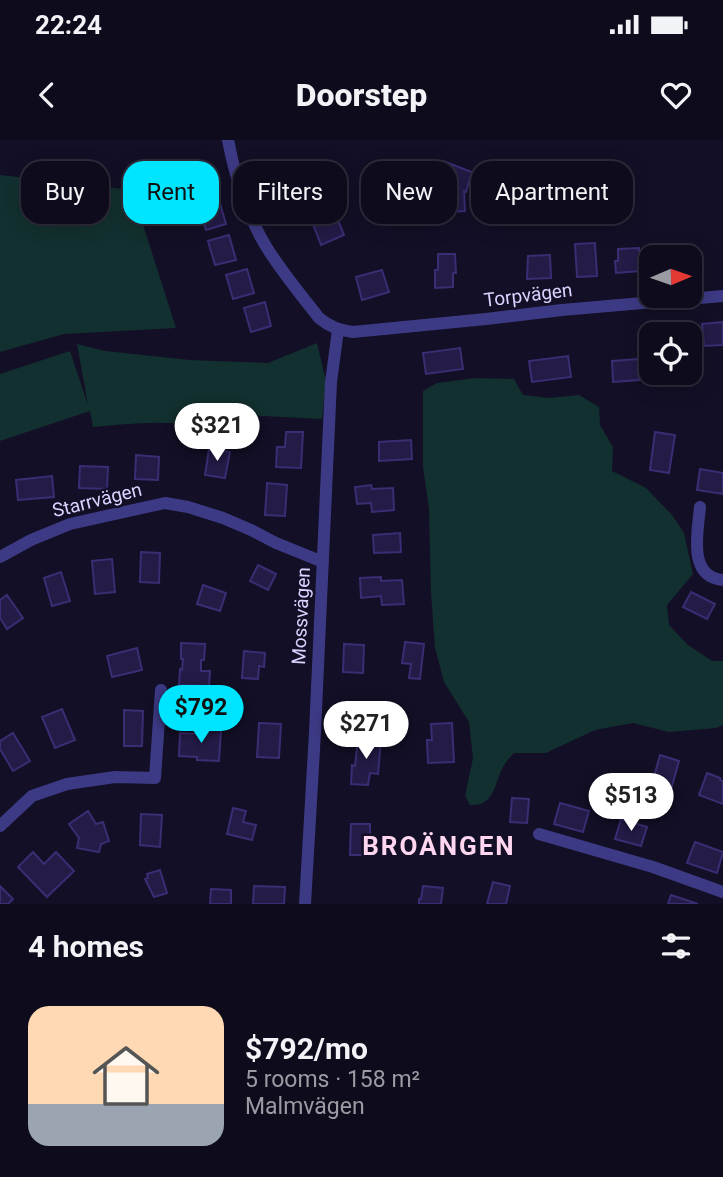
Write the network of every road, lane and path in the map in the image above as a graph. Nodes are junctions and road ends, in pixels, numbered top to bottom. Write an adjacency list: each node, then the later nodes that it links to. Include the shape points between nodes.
1 (228, 140): 3 (street, via 250,216 267,248 318,318)
2 (723, 296): 3 (street, Torpvägen)
3 (338, 330): 6 (street, Mossvägen, via 331,382)
4 (700, 507): 7 (street, via 695,543 698,559 704,571)
5 (0, 557): 6 (street, Starrvägen, via 70,524 165,503 223,518)
6 (323, 562): 12 (street, Mossvägen)
7 (723, 580)
8 (161, 690): 9 (street, via 155,778 115,777 67,784 33,796)
9 (0, 826)
10 (538, 834): 11 (street)
11 (723, 892)
12 (305, 904)

